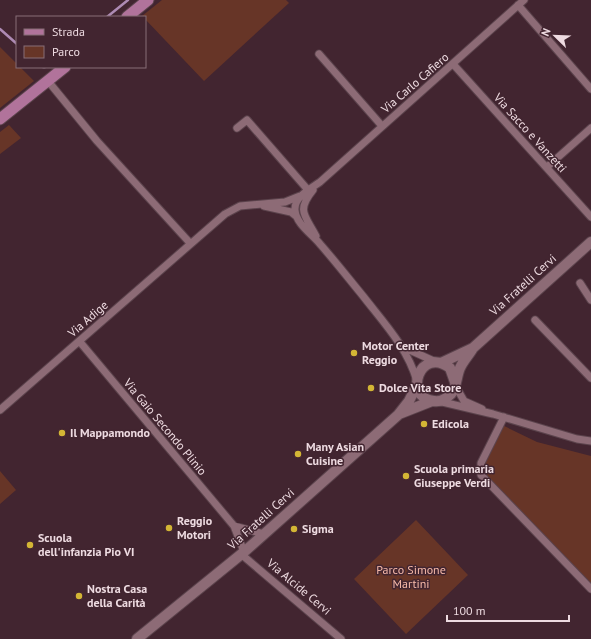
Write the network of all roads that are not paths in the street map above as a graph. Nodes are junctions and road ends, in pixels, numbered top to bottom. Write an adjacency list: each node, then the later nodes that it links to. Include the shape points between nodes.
1 (148, 0): 4 (main road)
2 (524, 0): 3 (street, Via Carlo Cafiero)
3 (518, 5): 6 (street, Via Carlo Cafiero); 9 (street)
4 (128, 16)
5 (319, 54): 11 (street)
6 (453, 64): 11 (street, Via Carlo Cafiero); 14 (street, Via Sacco e Vanzetti)
7 (64, 68): 8 (main road)
8 (48, 81): 10 (main road); 22 (street, via 97,140)
9 (591, 89)
10 (0, 119)
11 (382, 126): 15 (street, Via Carlo Cafiero)
12 (237, 128): 16 (street, via 247,120)
13 (591, 128): 14 (street)
14 (547, 167): 20 (street, Via Sacco e Vanzetti)
15 (320, 182): 16 (street, Via Carlo Cafiero); 23 (street, Via Carlo Cafiero, via 303,207 304,214)
16 (308, 190): 17 (street, Via Carlo Cafiero)
17 (300, 196): 18 (street, Via Adige); 19 (street, via 295,205)
18 (262, 206): 19 (street, Via Adige, via 291,212); 22 (street, Via Adige, via 240,206 232,209)
19 (296, 216): 23 (street, Via Carlo Cafiero)
20 (591, 217)
21 (591, 242): 29 (main road, Via Fratelli Cervi)
22 (190, 243): 27 (street, Via Adige)
23 (320, 243): 28 (street, Via Carlo Cafiero)
24 (580, 283): 25 (street)
25 (591, 300)
26 (535, 320): 31 (street)
27 (80, 342): 35 (street, Via Adige); 40 (street, Via Gaio Secondo Plinio)
28 (403, 347): 30 (street, Via Carlo Cafiero); 32 (street, Via Carlo Cafiero, via 413,367)
29 (473, 348): 30 (main road, Via Fratelli Cervi); 33 (main road, Via Fratelli Cervi, via 462,365)
30 (439, 362): 32 (main road, Via Fratelli Cervi, via 425,366 418,375); 33 (main road, via 450,368)
31 (591, 378)
32 (417, 383): 34 (main road, via 422,395); 37 (main road, Via Fratelli Cervi, via 409,401)
33 (455, 383): 34 (main road, Via Fratelli Cervi, via 449,396); 36 (street, via 464,400)
34 (435, 401): 36 (street); 37 (main road, Via Fratelli Cervi)
35 (0, 410)
36 (493, 414): 38 (street)
37 (398, 415): 41 (main road, Via Fratelli Cervi)
38 (504, 417): 39 (street); 43 (street, via 481,463 481,475)
39 (591, 441)
40 (234, 526): 41 (street); 42 (street, Via Gaio Secondo Plinio)
41 (264, 534): 42 (main road, Via Fratelli Cervi)
42 (243, 553): 44 (main road, Via Fratelli Cervi); 45 (street, Via Alcide Cervi)
43 (591, 589)
44 (138, 639)
45 (341, 639)

